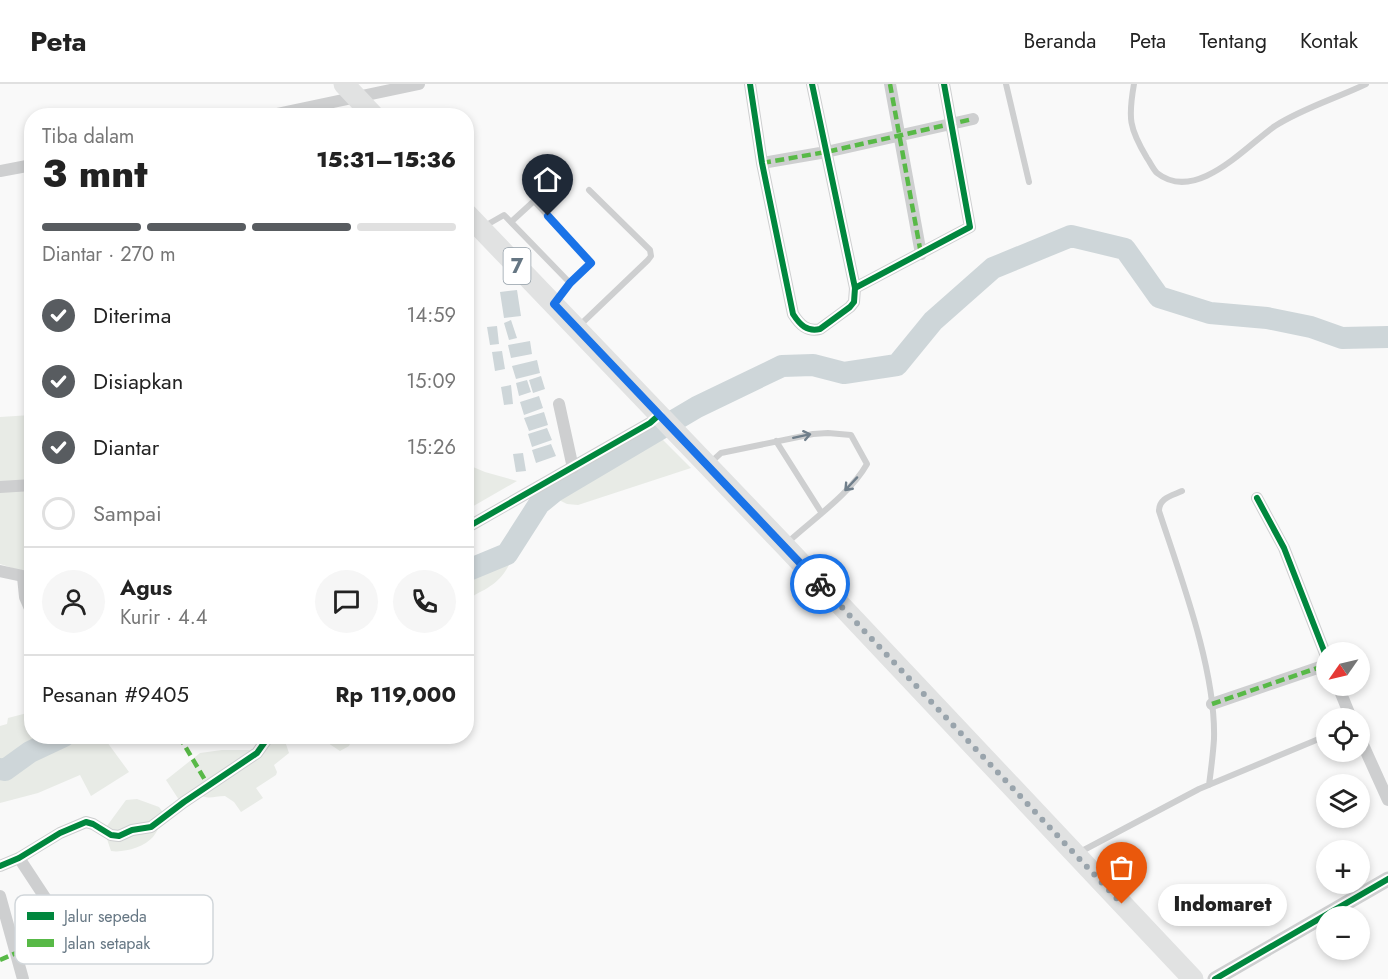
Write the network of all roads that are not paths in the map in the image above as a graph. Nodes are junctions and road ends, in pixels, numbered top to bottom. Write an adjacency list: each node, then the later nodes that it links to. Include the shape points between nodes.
1 (419, 84): 9 (street)
2 (750, 84): 16 (street)
3 (812, 84): 15 (street)
4 (890, 84): 14 (street)
5 (944, 84): 13 (street)
6 (1006, 84): 19 (lane)
7 (1134, 84): 8 (lane, via 1131,123 1139,144 1156,172 1184,182 1225,167 1275,126)
8 (1366, 84)
9 (350, 90): 10 (street); 11 (highway)
10 (293, 108)
11 (367, 108)
12 (973, 119): 13 (street)
13 (951, 124): 14 (street); 23 (street, via 971,224 967,230)
14 (898, 136): 15 (street); 23 (street)
15 (826, 152): 16 (street); 25 (street)
16 (762, 163): 25 (street, via 793,314 799,323 807,329 820,329 850,307)
17 (24, 166): 18 (street)
18 (0, 171)
19 (1029, 182)
20 (589, 190): 27 (lane, via 650,250 651,256)
21 (474, 220): 22 (lane, via 504,215); 26 (highway, 7)
22 (511, 222): 24 (lane); 24 (lane, via 534,201 591,263)
23 (921, 254): 25 (street)
24 (570, 283): 26 (lane)
25 (855, 288)
26 (554, 304): 27 (highway, 7)
27 (576, 328): 29 (highway, 7)
28 (559, 404): 32 (street)
29 (663, 419): 31 (highway, 7); 32 (street)
30 (776, 441): 31 (lane, via 721,453); 37 (lane); 37 (lane, one-way to 37, via 813,434 851,435 867,464 851,486)
31 (708, 465): 39 (highway, 7)
32 (573, 468): 38 (street)
33 (24, 486): 34 (street)
34 (0, 487)
35 (1182, 491): 44 (lane, via 1164,499 1159,511 1203,653)
36 (1257, 498): 42 (street, via 1284,548)
37 (821, 512): 39 (lane)
38 (474, 524)
39 (784, 545): 50 (highway, 7)
40 (0, 571): 41 (street)
41 (24, 577)
42 (1321, 642)
43 (1316, 668): 44 (street)
44 (1212, 704): 48 (lane, via 1214,738)
45 (1316, 740): 48 (lane)
46 (263, 744): 51 (street, via 257,753 151,827 118,836 86,822)
47 (1370, 760): 49 (street)
48 (1209, 785): 50 (lane)
49 (1388, 800)
50 (1076, 854): 59 (highway, 7)
51 (19, 858): 52 (street); 54 (street)
52 (0, 866)
53 (1386, 884): 60 (street)
54 (43, 895)
55 (0, 896): 56 (street)
56 (15, 950)
57 (19, 964): 58 (street)
58 (23, 979)
59 (1193, 979)
60 (1215, 979)

